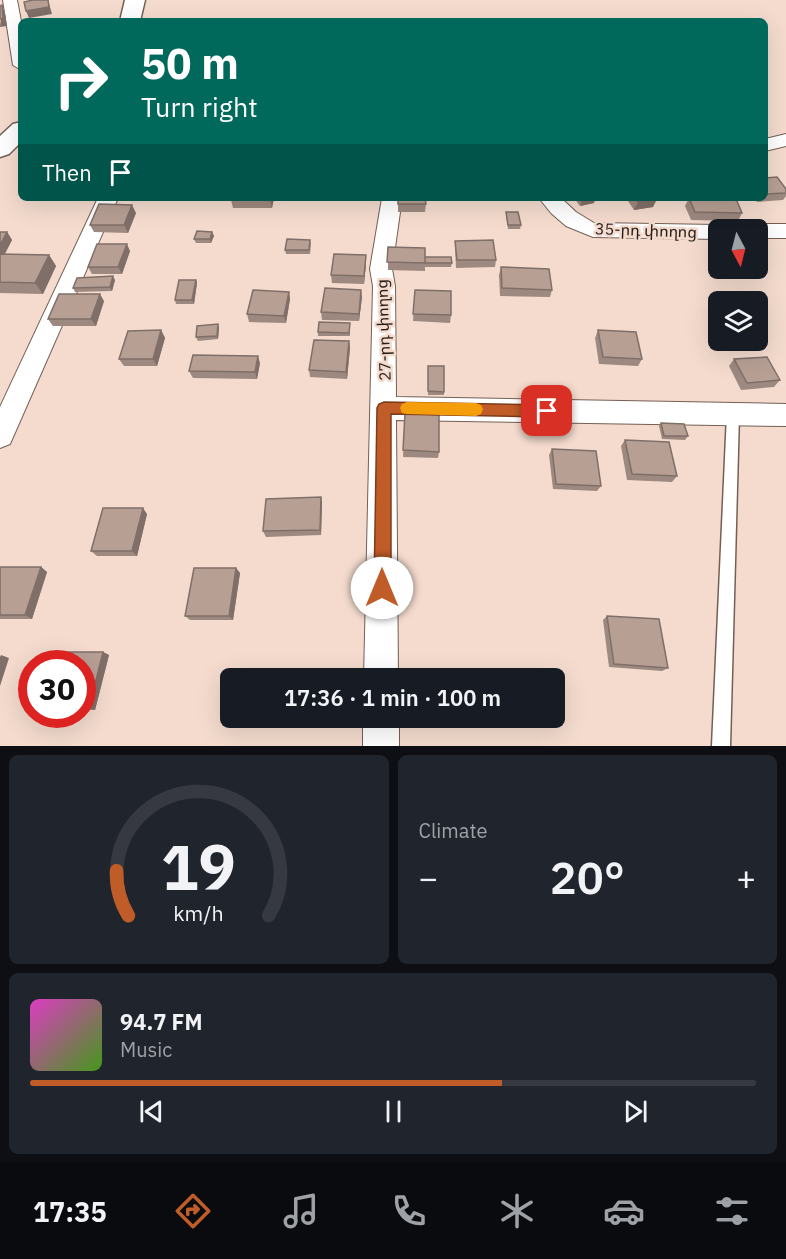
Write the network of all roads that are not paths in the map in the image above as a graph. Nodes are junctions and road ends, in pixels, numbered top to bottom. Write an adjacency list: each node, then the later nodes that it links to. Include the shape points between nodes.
1 (135, 0): 4 (street)
2 (28, 2): 3 (street)
3 (7, 4): 5 (street)
4 (131, 18)
5 (18, 52)
6 (18, 132): 9 (street)
7 (786, 140): 8 (street)
8 (768, 144)
9 (0, 148)
10 (107, 201): 19 (street)
11 (392, 201): 16 (street, 27-րդ փողոց, via 381,268)
12 (552, 201): 15 (street, 35-րդ փողոց, via 564,215 593,230)
13 (768, 231): 14 (street)
14 (786, 231)
15 (708, 232)
16 (384, 408): 17 (street); 20 (street, 27-րդ փողոց)
17 (733, 414): 18 (street); 23 (lane)
18 (786, 415)
19 (0, 436)
20 (381, 668)
21 (381, 728): 22 (street)
22 (381, 746)
23 (721, 746)

